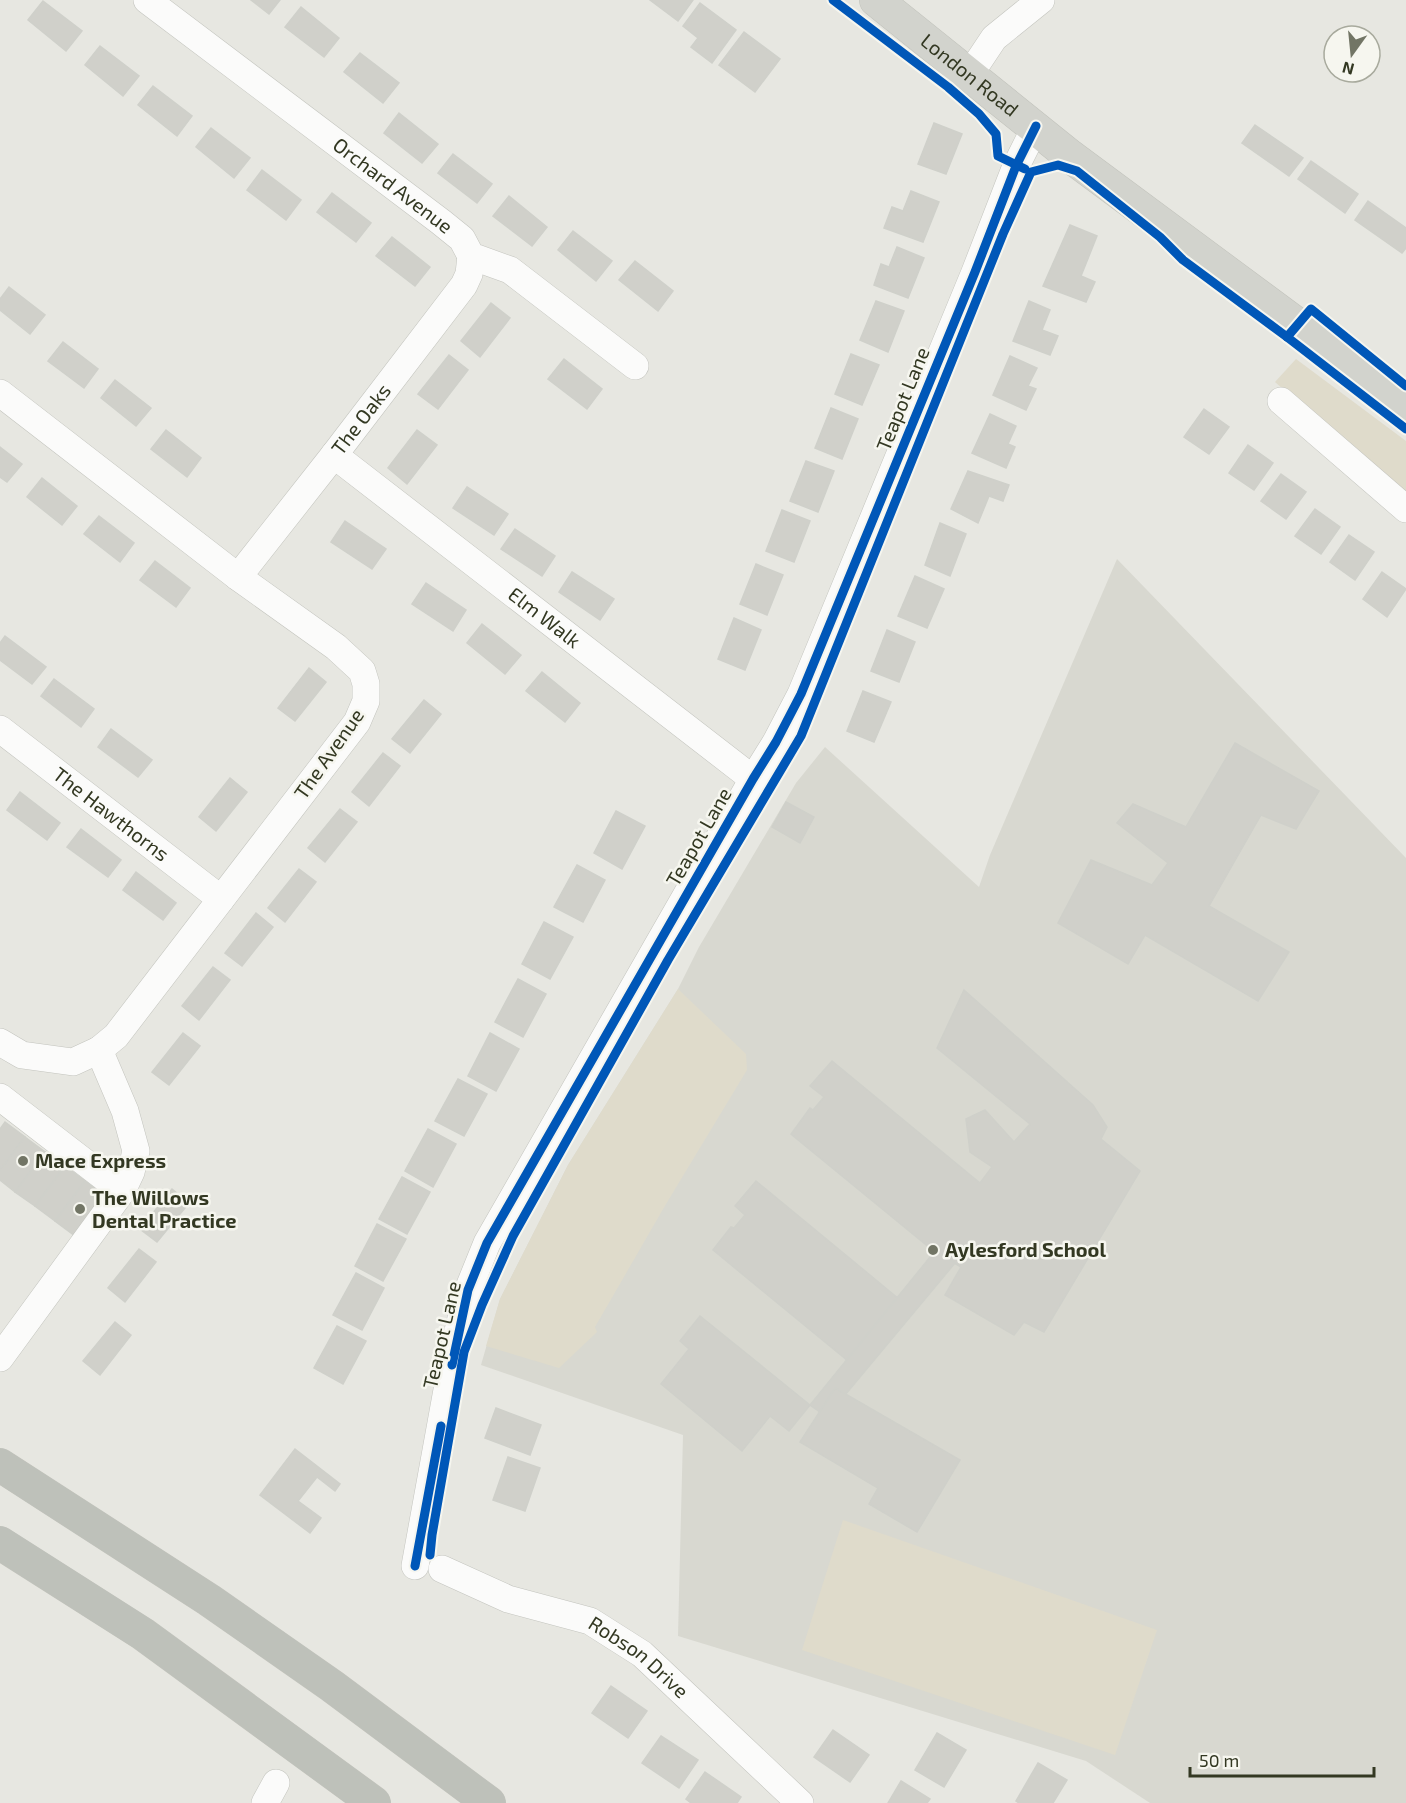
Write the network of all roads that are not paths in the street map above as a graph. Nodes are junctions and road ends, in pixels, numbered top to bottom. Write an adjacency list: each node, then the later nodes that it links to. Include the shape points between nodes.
1 (147, 0): 6 (street, Orchard Avenue, via 441,222 462,239)
2 (876, 0): 4 (main road, London Road)
3 (1041, 0): 4 (street, via 994,38)
4 (970, 74): 5 (main road, London Road)
5 (1036, 126): 10 (main road, London Road, via 1070,156 1298,325); 15 (street, Teapot Lane, via 1016,166 801,694)
6 (471, 256): 7 (street, via 510,270); 11 (street, The Oaks, via 464,285)
7 (635, 366)
8 (0, 393): 13 (street, The Avenue)
9 (1281, 401): 12 (street)
10 (1406, 411)
11 (334, 455): 13 (street, The Oaks); 15 (street, Elm Walk)
12 (1406, 509)
13 (238, 577): 16 (street, The Avenue, via 336,647 362,671 366,701 357,722)
14 (0, 729): 16 (street, The Hawthorns)
15 (753, 778): 24 (street, Teapot Lane, via 487,1243 468,1290 457,1335)
16 (221, 899): 18 (street, The Avenue, via 116,1036)
17 (0, 1042): 18 (street, The Avenue, via 22,1055 73,1062)
18 (99, 1050): 20 (street, via 125,1111 136,1151)
19 (0, 1097): 20 (street)
20 (122, 1191): 21 (street)
21 (0, 1358)
22 (0, 1465): 26 (highway, via 209,1600)
23 (0, 1543): 25 (highway, via 143,1634)
24 (428, 1567): 27 (street, Robson Drive, via 508,1599 590,1621 642,1654)
25 (375, 1803)
26 (489, 1803)
27 (800, 1803)

